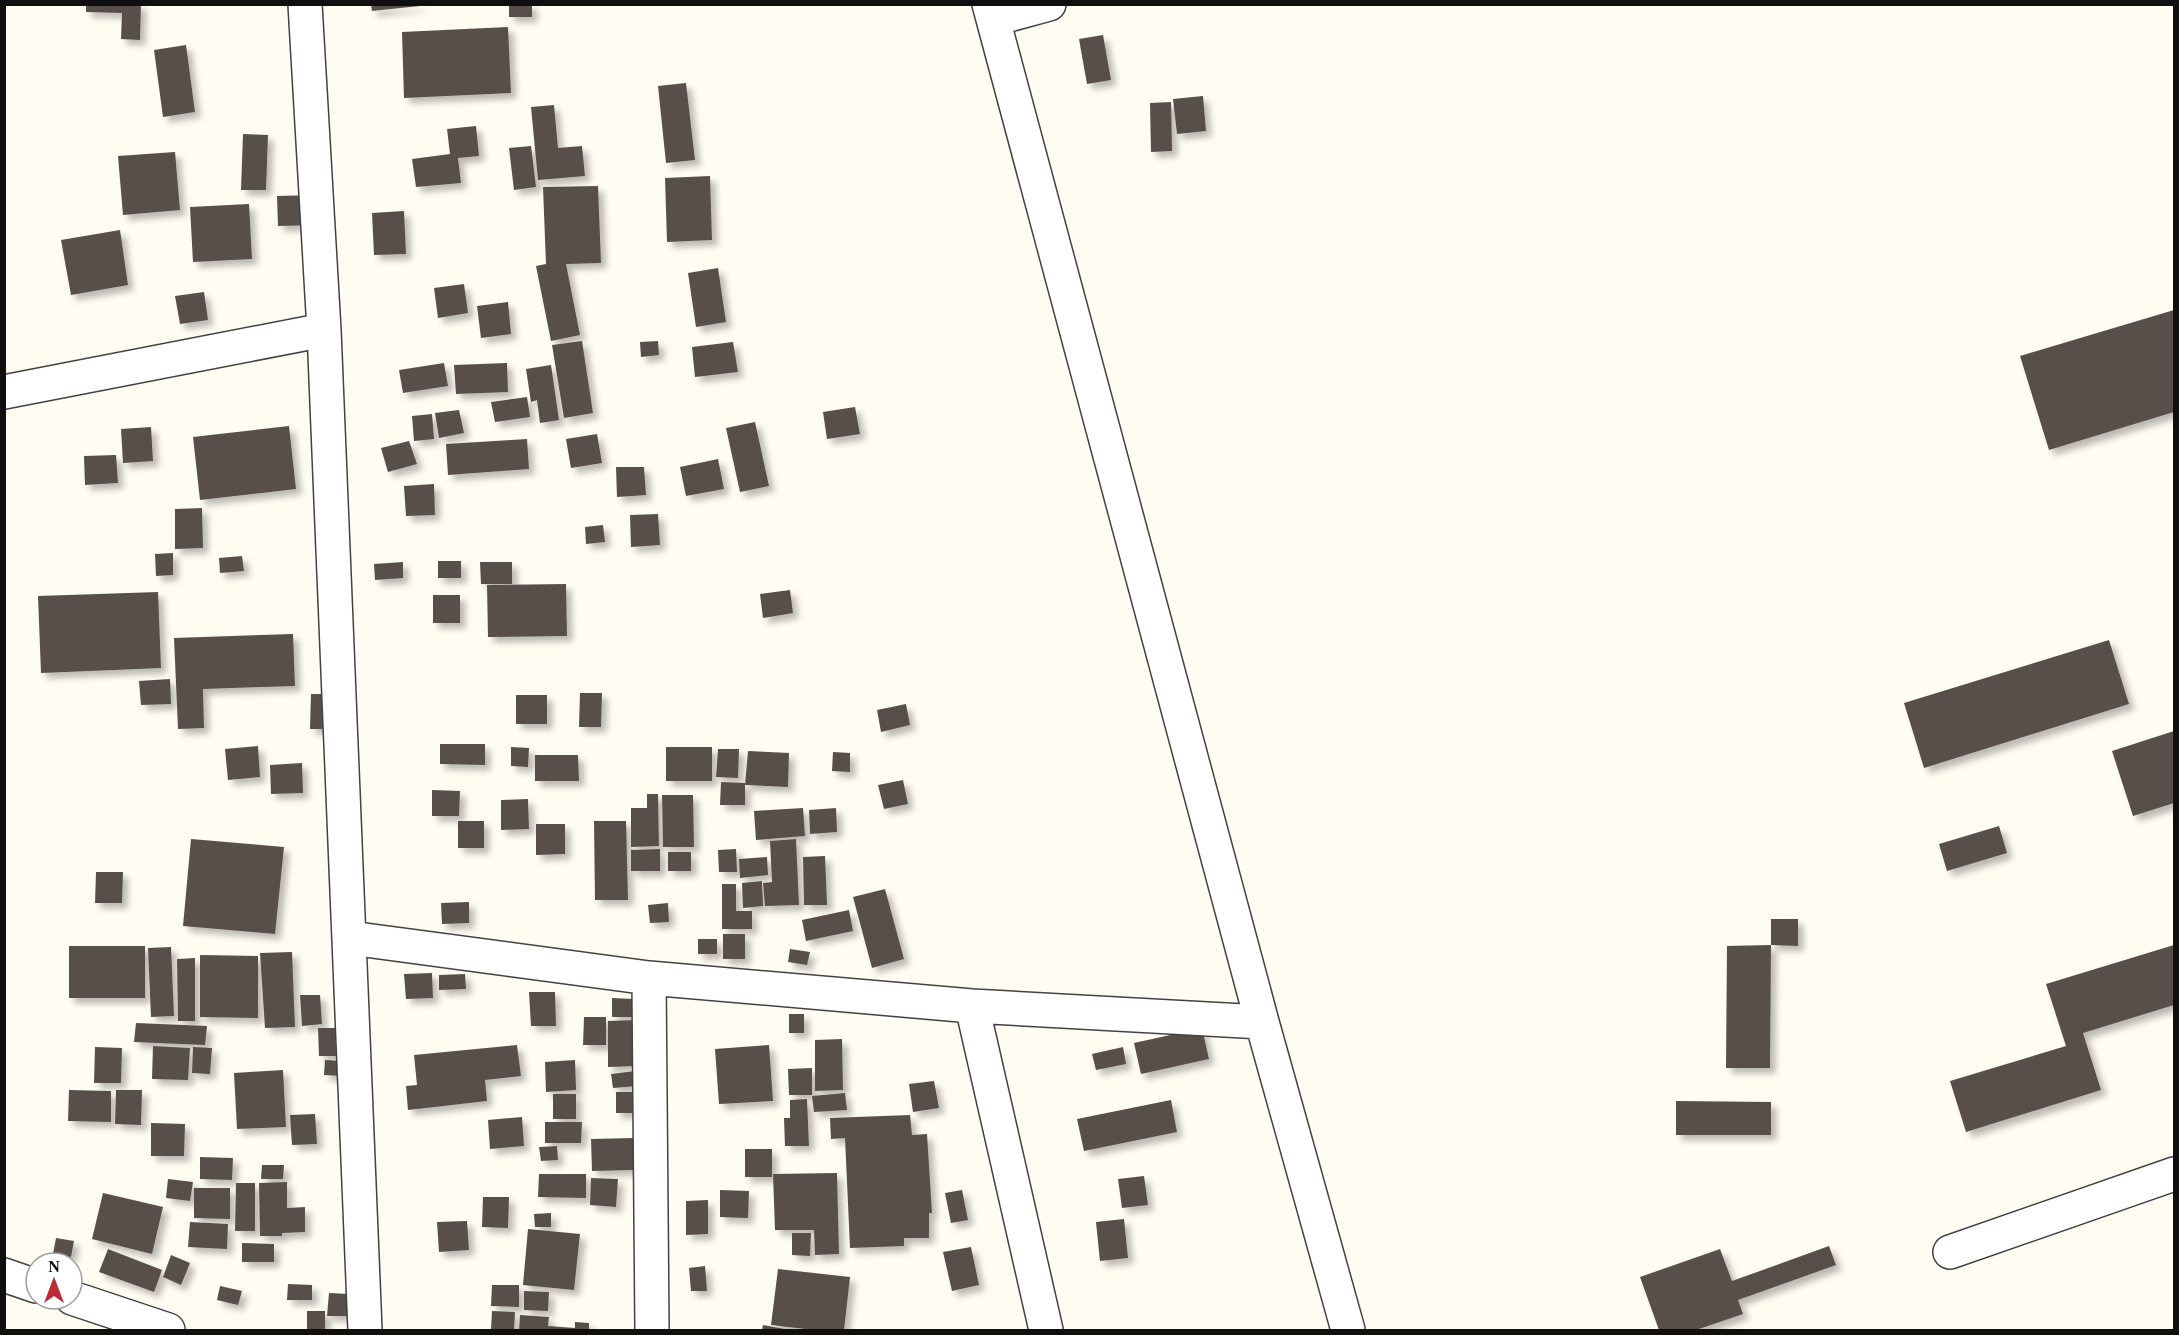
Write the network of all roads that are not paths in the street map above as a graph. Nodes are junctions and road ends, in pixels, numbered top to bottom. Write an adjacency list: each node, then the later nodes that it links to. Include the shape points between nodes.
1 (305, 4): 4 (street)
2 (1049, 4): 3 (street)
3 (992, 12): 9 (street)
4 (324, 330): 5 (street); 6 (street)
5 (4, 392)
6 (350, 938): 7 (street); 16 (street)
7 (649, 978): 8 (street); 17 (street)
8 (972, 1006): 9 (street); 18 (street)
9 (1262, 1022): 19 (street)
10 (2175, 1174): 11 (street)
11 (1950, 1252)
12 (4, 1275): 13 (street)
13 (24, 1282)
14 (84, 1302): 15 (street)
15 (168, 1330)
16 (365, 1330)
17 (652, 1330)
18 (1046, 1330)
19 (1348, 1330)

